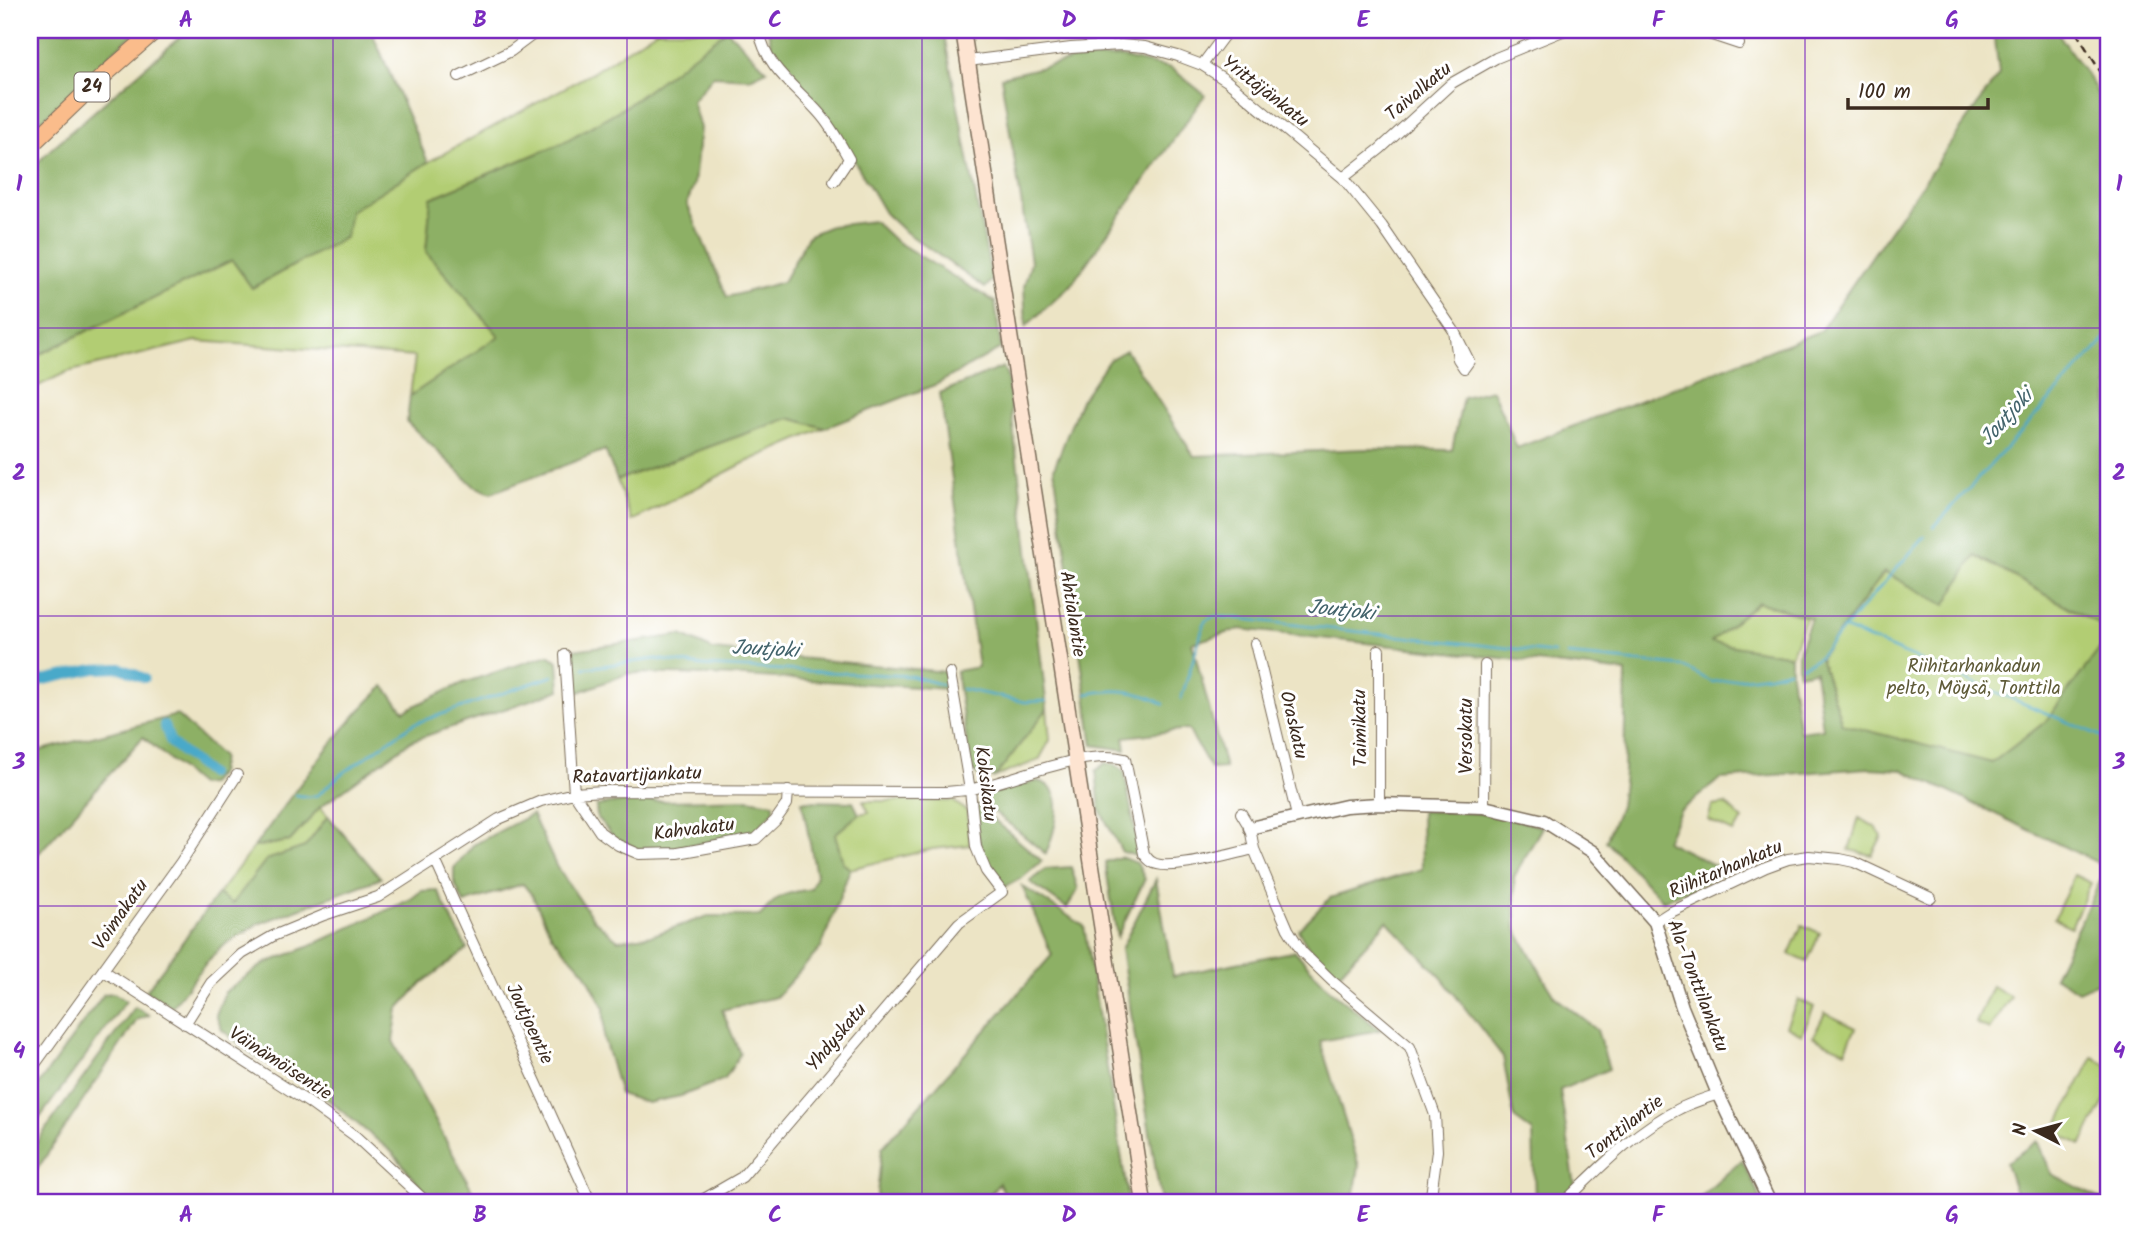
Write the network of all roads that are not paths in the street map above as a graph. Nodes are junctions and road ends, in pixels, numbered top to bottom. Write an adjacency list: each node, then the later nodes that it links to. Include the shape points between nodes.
1 (156, 30): 12 (highway, 24)
2 (539, 30): 11 (street, via 511,51)
3 (759, 30): 14 (street, via 773,64 820,113 849,159)
4 (963, 30): 9 (main road, Ahtialantie)
5 (1228, 30): 10 (street)
6 (1565, 30): 13 (street, Taivalkatu, via 1496,58 1452,83)
7 (1697, 30): 8 (street)
8 (1739, 44)
9 (968, 61): 10 (street, Yrittäjänkatu, via 1121,45 1144,47); 21 (main road, Ahtialantie)
10 (1202, 65): 13 (street, Yrittäjänkatu, via 1245,94)
11 (458, 76)
12 (30, 146)
13 (1343, 178): 15 (street, Yrittäjänkatu)
14 (834, 181)
15 (1454, 331)
16 (1255, 643): 29 (street, Oraskatu)
17 (1379, 650): 26 (street, Taimikatu)
18 (565, 655): 25 (street, Kahvakatu)
19 (1485, 665): 27 (street, Versokatu)
20 (950, 673): 23 (street, Koksikatu)
21 (1075, 761): 23 (street, Ratavartijankatu); 31 (street, Ratavartijankatu, via 1125,759 1144,854 1151,862 1181,865); 43 (main road, Ahtialantie)
22 (237, 775): 36 (street, Voimakatu)
23 (970, 790): 24 (street, Ratavartijankatu); 33 (street, Koksikatu, via 976,847)
24 (788, 791): 25 (street, Ratavartijankatu); 25 (street, Kahvakatu, via 787,804 756,839 639,855 600,832)
25 (574, 793): 32 (street, Ratavartijankatu, via 499,819)
26 (1379, 804): 27 (street, Ala-Tonttilankatu); 29 (street, Ala-Tonttilankatu)
27 (1484, 807): 35 (street, Ala-Tonttilankatu, via 1544,821 1593,852)
28 (1241, 813): 30 (street)
29 (1297, 816): 30 (street, Ala-Tonttilankatu)
30 (1250, 828): 31 (street)
31 (1254, 849): 44 (street, via 1302,952 1410,1047 1435,1115 1437,1151)
32 (435, 860): 37 (street, Ratavartijankatu, via 378,897 273,936 242,954 211,984); 41 (street, Joutjoentie)
33 (1002, 892): 42 (street, Yhdyskatu, via 959,923 743,1177)
34 (1931, 898): 35 (street, Riihitarhankatu, via 1854,862 1809,856 1766,867)
35 (1655, 922): 39 (street, Ala-Tonttilankatu, via 1682,1007)
36 (104, 971): 37 (street, Väinämöisentie); 38 (street, Voimakatu)
37 (185, 1024): 40 (street, Väinämöisentie, via 355,1136)
38 (30, 1071)
39 (1718, 1094): 45 (street, Tonttilantie, via 1657,1121); 46 (street, Ala-Tonttilankatu)
40 (424, 1203)
41 (591, 1203)
42 (697, 1203)
43 (1144, 1203)
44 (1430, 1203)
45 (1563, 1203)
46 (1770, 1203)

